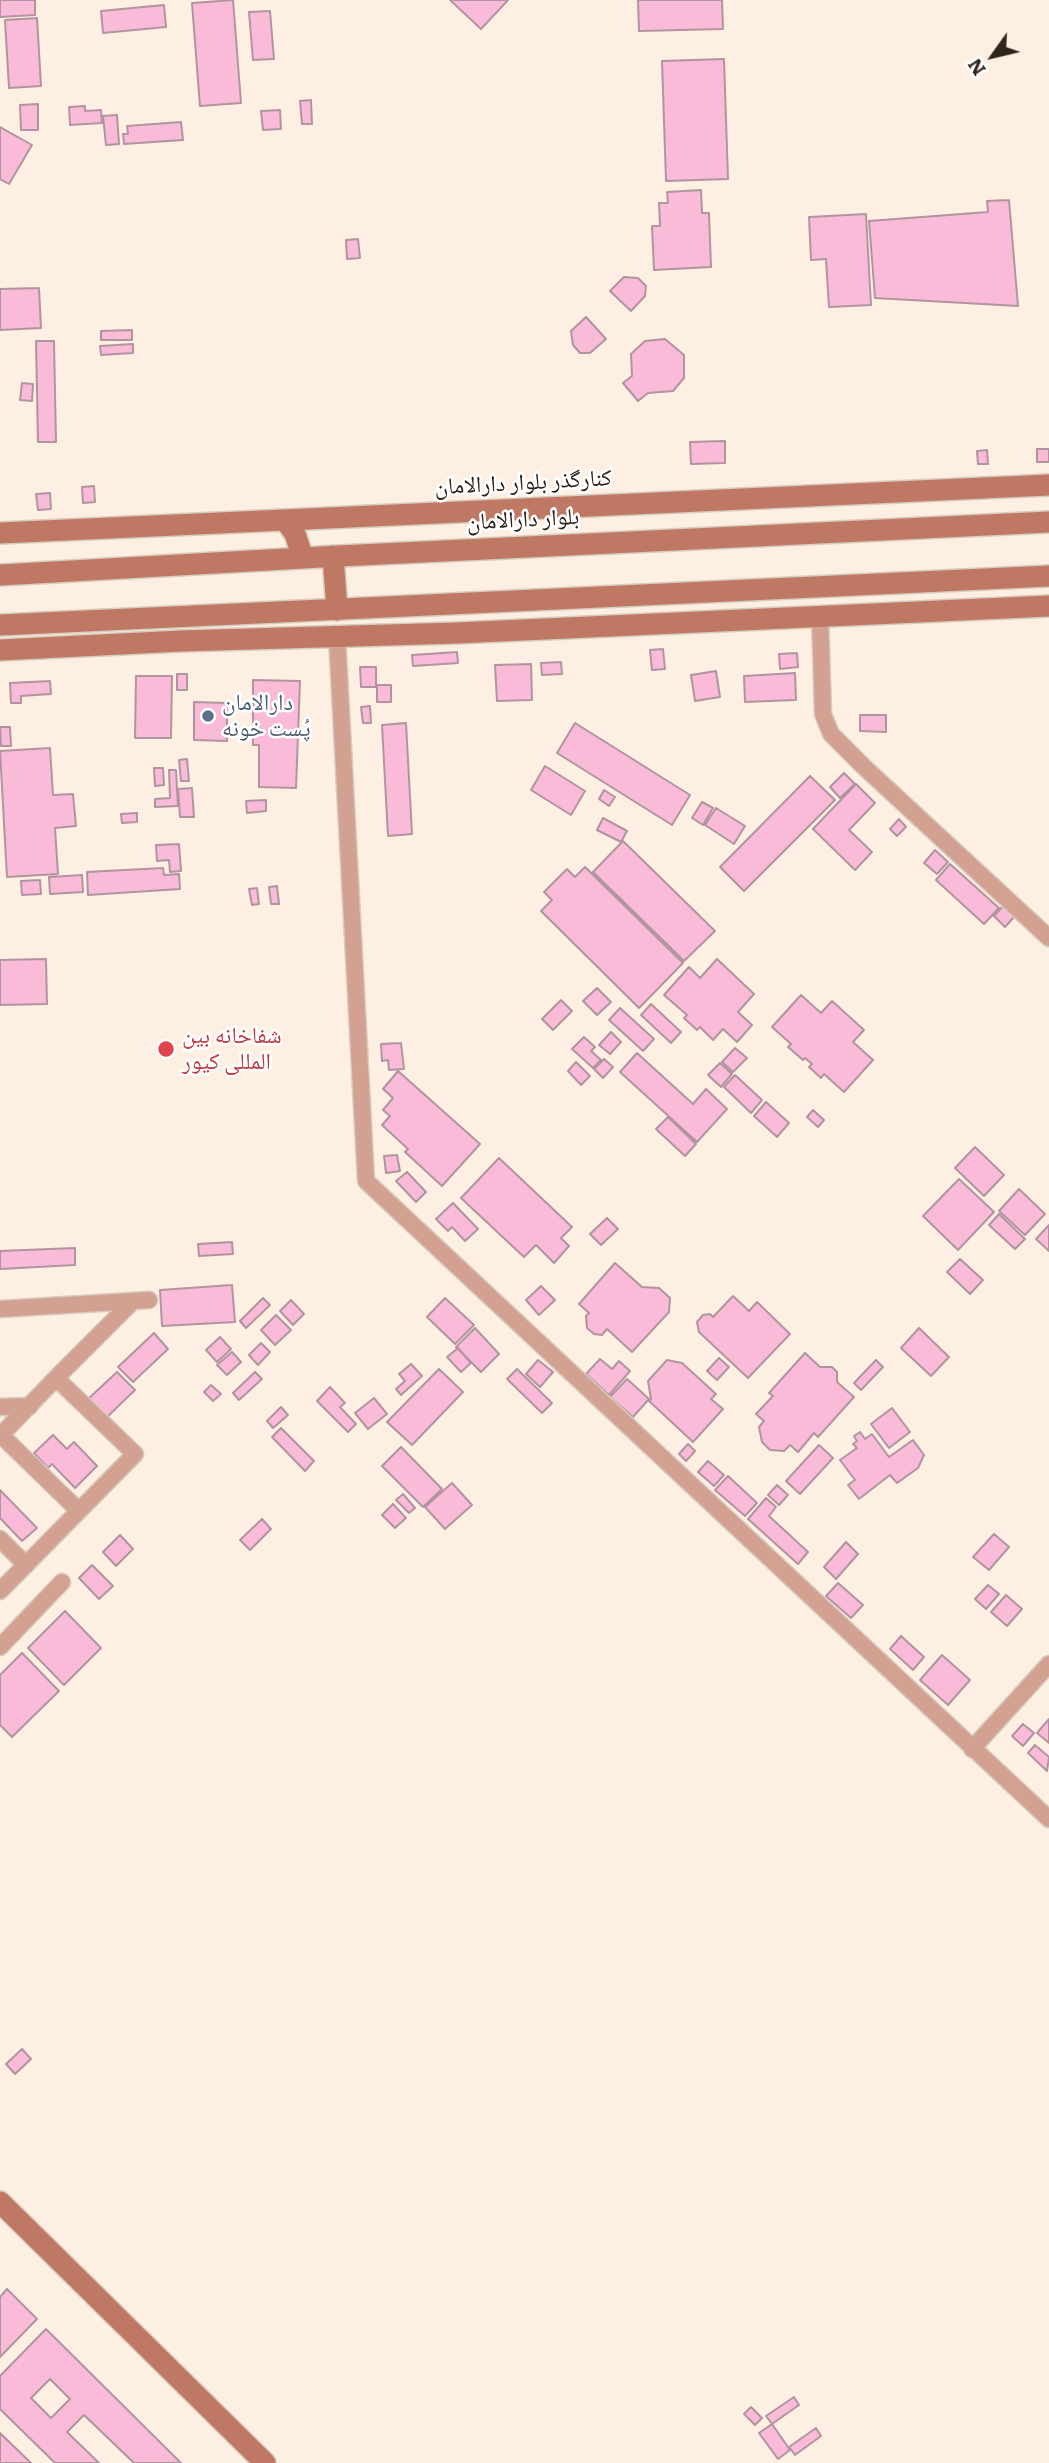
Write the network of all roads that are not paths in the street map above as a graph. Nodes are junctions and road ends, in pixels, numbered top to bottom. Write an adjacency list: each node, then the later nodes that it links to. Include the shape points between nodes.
1 (1049, 485): 2 (street, کنارگذر بلوار دارالامان)
2 (285, 520): 4 (street, کنارگذر بلوار دارالامان); 6 (street)
3 (1049, 523): 5 (street, بلوار دارالامان)
4 (0, 533)
5 (333, 556): 6 (street, بلوار دارالامان); 10 (street)
6 (303, 558): 7 (street, بلوار دارالامان)
7 (0, 575)
8 (1049, 576): 10 (street)
9 (1049, 606): 11 (street)
10 (338, 610): 12 (street)
11 (820, 616): 13 (street); 15 (street, via 823,714 831,734)
12 (0, 625)
13 (337, 636): 14 (street); 30 (street, via 366,1181)
14 (0, 650)
15 (1049, 937)
16 (149, 1300): 17 (street)
17 (132, 1302): 18 (street); 19 (street)
18 (0, 1309)
19 (56, 1378): 20 (street); 23 (street, via 135,1454)
20 (30, 1406): 21 (street); 22 (street)
21 (0, 1407)
22 (1, 1435): 23 (street)
23 (79, 1511): 25 (street)
24 (0, 1539): 25 (street)
25 (26, 1564): 27 (street)
26 (62, 1582): 28 (street)
27 (0, 1591)
28 (0, 1647)
29 (1049, 1664): 30 (street)
30 (972, 1749): 31 (street)
31 (1049, 1819)
32 (0, 2202): 33 (street)
33 (265, 2463)

